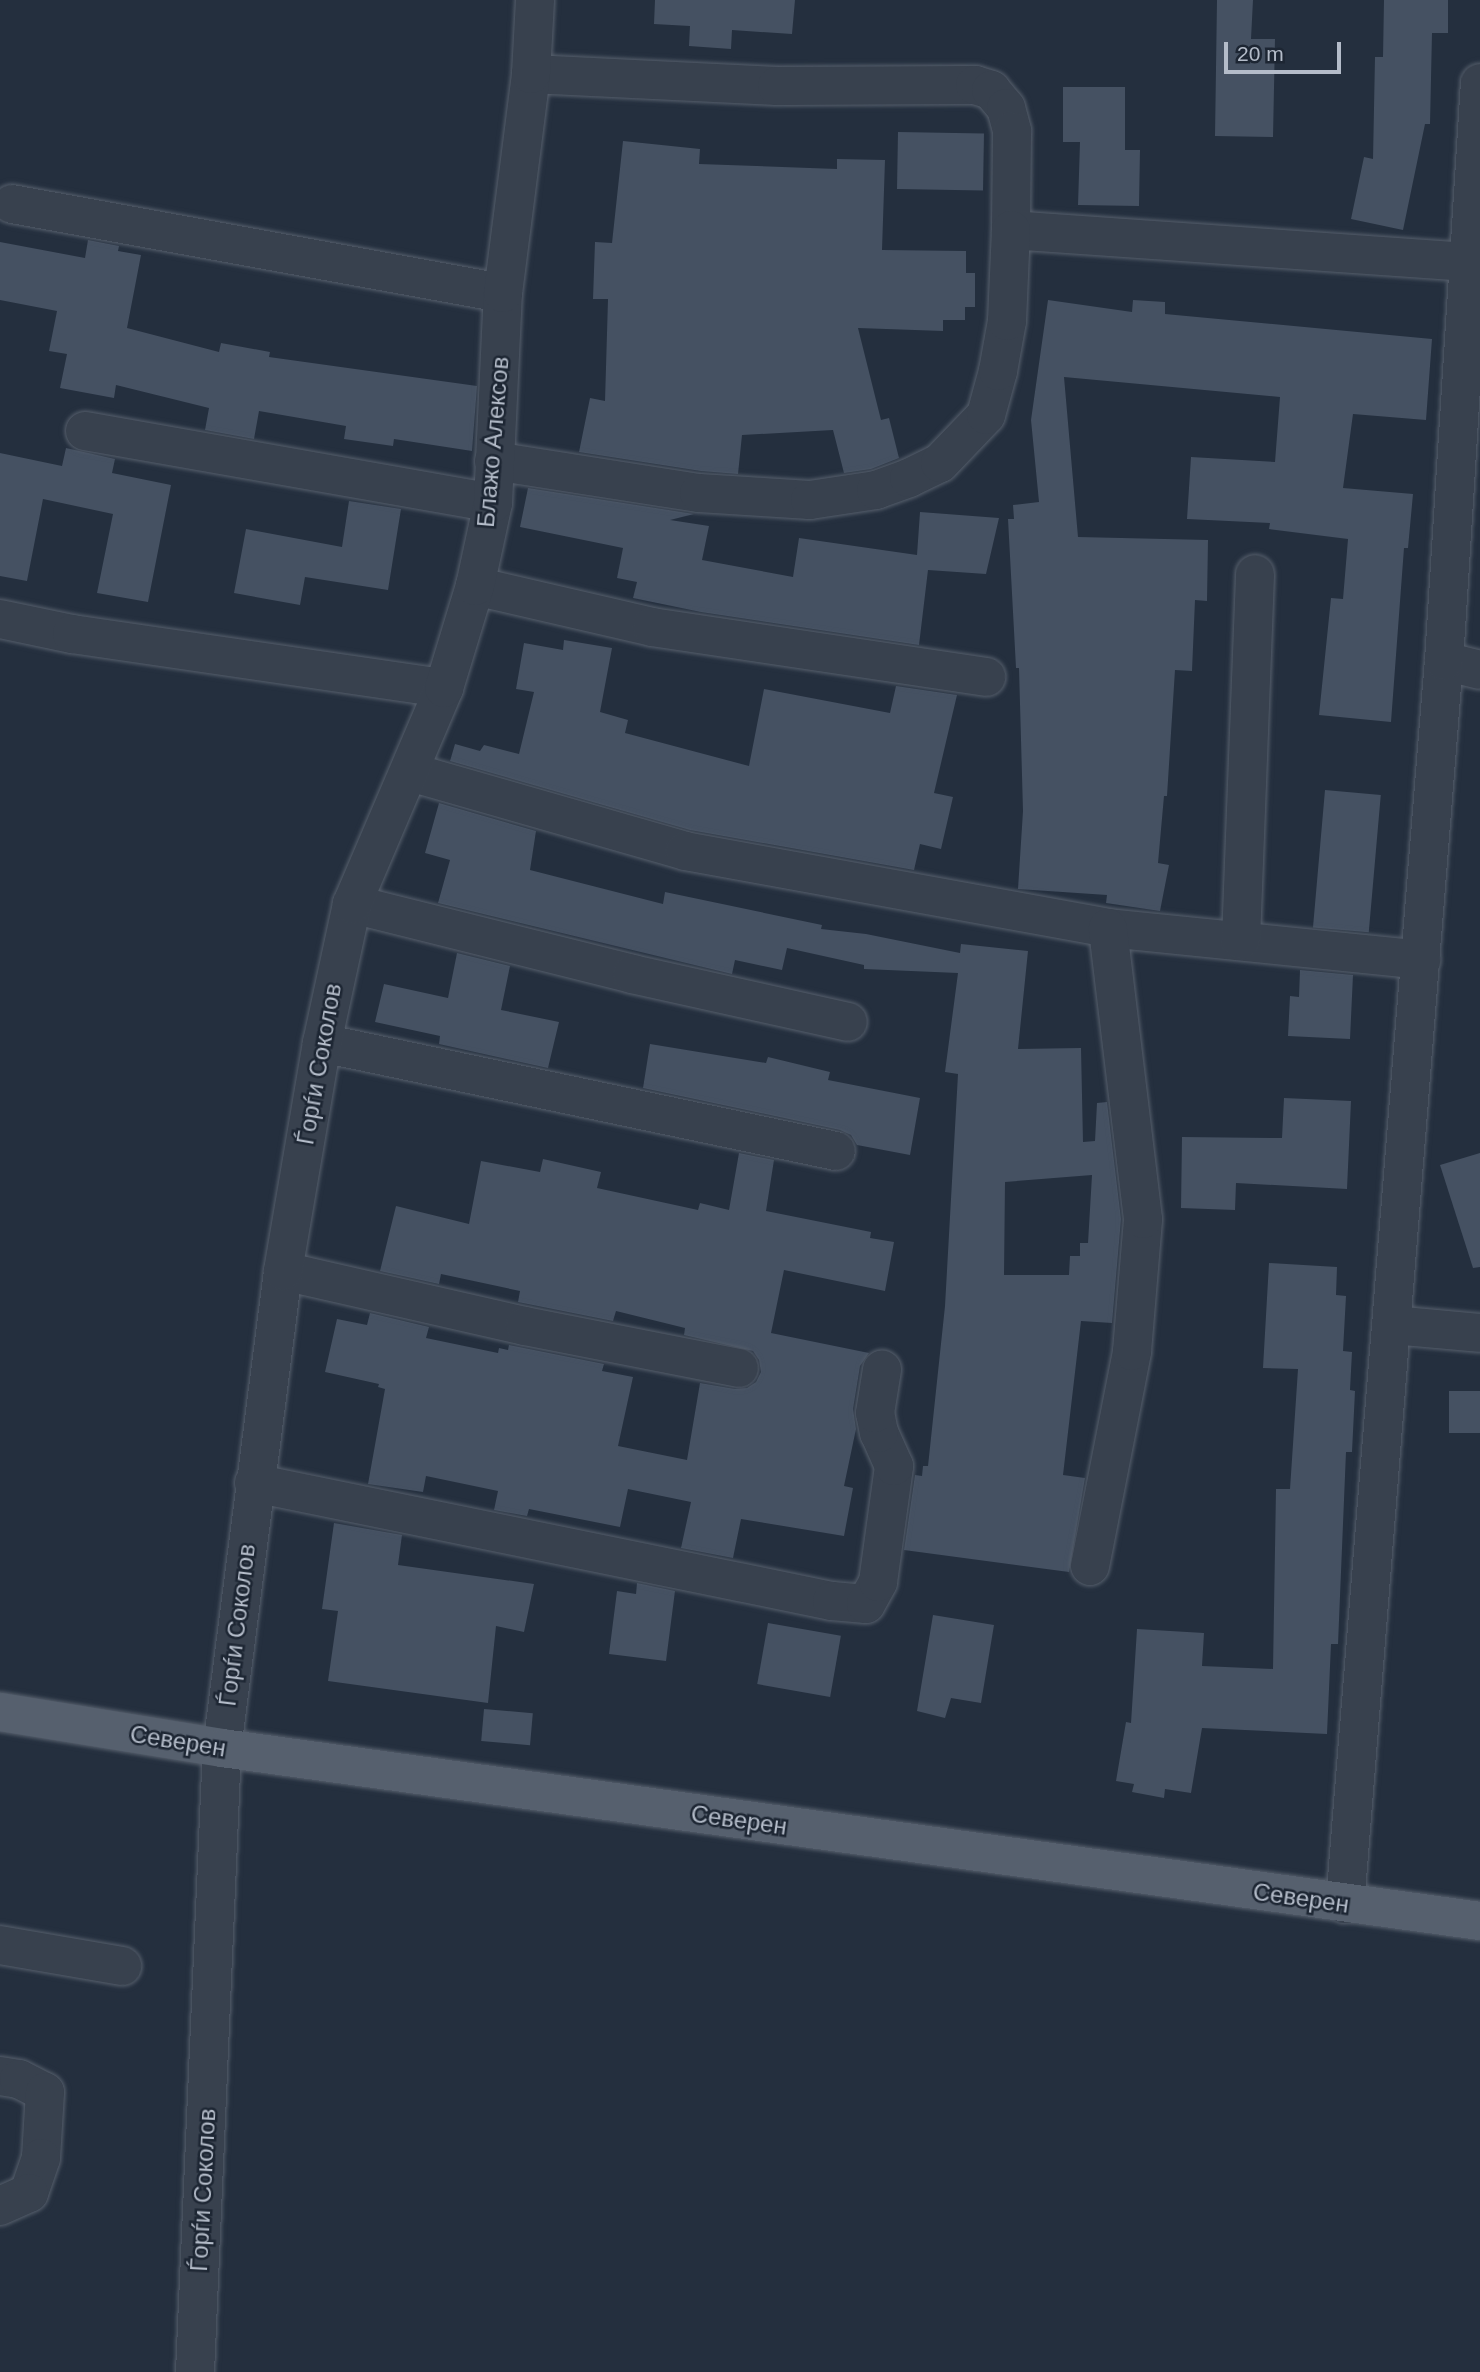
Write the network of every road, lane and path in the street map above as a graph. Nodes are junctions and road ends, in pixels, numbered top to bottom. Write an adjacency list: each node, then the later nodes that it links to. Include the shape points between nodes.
1 (537, 6): 2 (street, Блажо Алексов)
2 (531, 74): 5 (street, via 777,86 958,85 991,90 1006,108 1012,131); 7 (street, Блажо Алексов)
3 (1480, 83): 6 (street)
4 (12, 204): 7 (street)
5 (1011, 230): 6 (street); 9 (street, via 1007,321 986,415 940,463 909,478 876,490 810,500 699,493)
6 (1467, 262): 14 (street)
7 (503, 293): 9 (street, Блажо Алексов)
8 (85, 431): 10 (street)
9 (494, 461): 10 (street, Блажо Алексов)
10 (493, 503): 12 (street, Блажо Алексов)
11 (1255, 574): 20 (street)
12 (475, 586): 15 (street, via 652,627); 16 (street, Блажо Алексов)
13 (0, 619): 16 (street, via 72,634)
14 (1462, 665): 21 (street)
15 (986, 677)
16 (443, 688): 17 (street, Блажо Алексов)
17 (410, 772): 18 (street, Блажо Алексов); 19 (street, via 685,851)
18 (352, 905): 22 (street, Блажо Алексов); 23 (street)
19 (1108, 929): 20 (street); 32 (street, via 1143,1219 1132,1351)
20 (1241, 940): 21 (street)
21 (1421, 960): 27 (street)
22 (336, 967): 24 (street, Ѓорѓи Соколов)
23 (848, 1022)
24 (322, 1043): 25 (street); 26 (street, Ѓорѓи Соколов)
25 (836, 1151)
26 (283, 1271): 29 (street); 31 (street, Ѓорѓи Соколов)
27 (1392, 1325): 28 (street); 35 (street)
28 (1480, 1334)
29 (738, 1368)
30 (882, 1370): 31 (street, via 875,1413 878,1433 894,1466 877,1582 866,1604 832,1601)
31 (254, 1483): 34 (street, Ѓорѓи Соколов)
32 (1090, 1566)
33 (0, 1712): 34 (main road, Северен)
34 (222, 1748): 35 (main road, Северен); 41 (street, Ѓорѓи Соколов)
35 (1345, 1904): 36 (main road, Северен)
36 (1480, 1921)
37 (0, 1945): 38 (street)
38 (122, 1966)
39 (0, 2076): 40 (street, via 45,2092 41,2158 29,2193)
40 (0, 2206)
41 (195, 2372)

